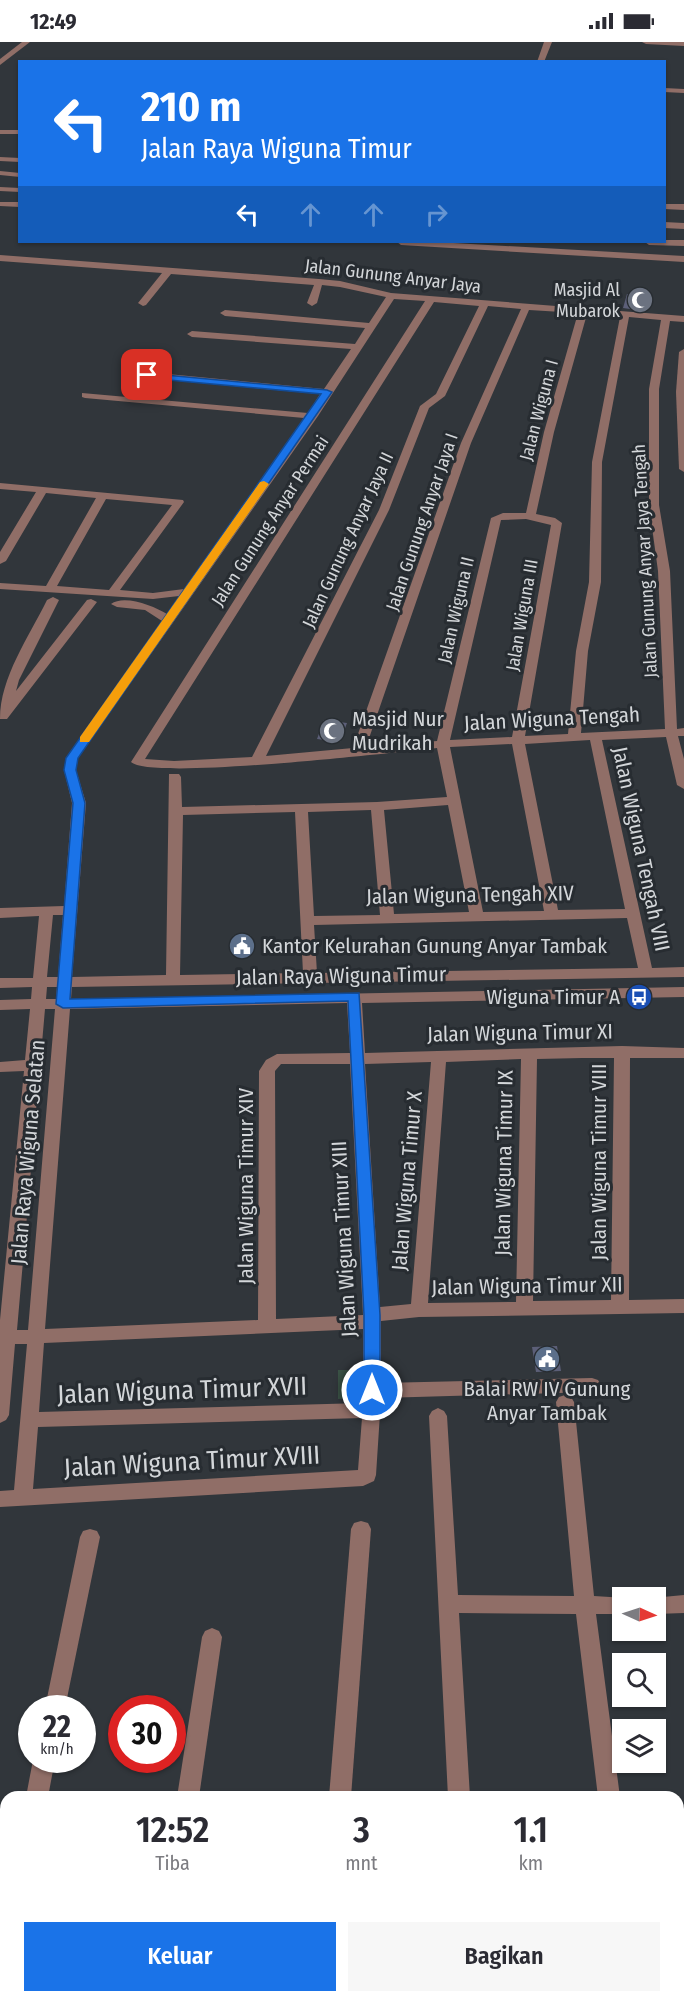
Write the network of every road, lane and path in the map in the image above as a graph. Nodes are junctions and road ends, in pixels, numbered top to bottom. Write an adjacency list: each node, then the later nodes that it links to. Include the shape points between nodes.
1 (26, 42): 6 (street)
2 (548, 42): 5 (street)
3 (646, 42): 4 (street)
4 (684, 44)
5 (541, 60)
6 (0, 63)
7 (666, 90): 8 (street)
8 (684, 91)
9 (0, 132): 10 (street)
10 (18, 132)
11 (0, 159): 12 (street)
12 (18, 160)
13 (0, 173): 14 (street)
14 (18, 174)
15 (0, 189): 16 (street)
16 (18, 190)
17 (0, 204): 18 (street)
18 (18, 205)
19 (666, 206): 20 (street)
20 (684, 207)
21 (666, 225): 22 (street)
22 (684, 226)
23 (666, 242): 25 (street)
24 (418, 243): 27 (street)
25 (684, 243)
26 (0, 258): 28 (street, Jalan Gunung Anyar Jaya)
27 (684, 259)
28 (168, 272): 29 (street, Jalan Gunung Anyar Jaya); 32 (street)
29 (319, 282): 30 (street, Jalan Gunung Anyar Jaya); 33 (street)
30 (391, 296): 31 (street, Jalan Gunung Anyar Jaya); 41 (street, Jalan Raya Wiguna Selatan)
31 (431, 299): 34 (street, Jalan Gunung Anyar Jaya); 73 (street, Jalan Gunung Anyar Permai)
32 (142, 303)
33 (312, 303)
34 (485, 303): 35 (street, Jalan Gunung Anyar Jaya); 74 (street, Jalan Gunung Anyar Jaya II, via 440,396 425,406 384,510)
35 (526, 307): 36 (street, Jalan Gunung Anyar Jaya); 72 (street, Jalan Gunung Anyar Jaya I, via 466,443)
36 (584, 312): 38 (street, Jalan Gunung Anyar Jaya); 56 (street, Jalan Wiguna I, via 549,432)
37 (225, 314): 41 (street)
38 (625, 315): 39 (street, Jalan Gunung Anyar Jaya); 69 (street, via 597,462 595,582 582,651)
39 (666, 318): 40 (street, Jalan Gunung Anyar Jaya); 67 (street, Jalan Gunung Anyar Jaya Tengah, via 654,389 654,506 664,571)
40 (684, 319)
41 (371, 326): 43 (street, Jalan Raya Wiguna Selatan)
42 (192, 334): 43 (street)
43 (357, 347): 47 (street, Jalan Raya Wiguna Selatan)
44 (684, 352): 46 (street)
45 (147, 375): 47 (street)
46 (683, 379): 50 (street)
47 (327, 392): 49 (street, Jalan Raya Wiguna Selatan)
48 (85, 395): 49 (street)
49 (313, 416): 60 (street, Jalan Raya Wiguna Selatan)
50 (683, 438): 51 (street)
51 (684, 469)
52 (0, 486): 53 (street)
53 (43, 489): 54 (street); 58 (street)
54 (104, 495): 55 (street); 61 (street)
55 (163, 501): 57 (street); 57 (street, via 180,503)
56 (530, 517): 70 (street, Jalan Wiguna III, via 557,523); 71 (street, Jalan Wiguna II, via 496,518)
57 (149, 541): 62 (street)
58 (0, 561)
59 (0, 586): 61 (street)
60 (186, 592): 65 (street); 66 (street, Jalan Raya Wiguna Selatan)
61 (52, 594): 62 (street); 63 (street); 64 (street); 64 (street, via 14,680 4,713)
62 (112, 594): 65 (street)
63 (0, 595)
64 (91, 602): 65 (street)
65 (150, 602): 66 (street)
66 (167, 619): 81 (street, Jalan Raya Wiguna Selatan, via 72,758 70,770 79,803)
67 (678, 732): 68 (street, Jalan Wiguna Tengah); 76 (street, Jalan Gunung Anyar Jaya Tengah)
68 (595, 735): 69 (street, Jalan Wiguna Tengah); 84 (street, Jalan Wiguna Tengah VIII)
69 (574, 737): 70 (street, Jalan Wiguna Tengah)
70 (519, 741): 71 (street, Jalan Wiguna Tengah); 83 (street)
71 (443, 744): 72 (street, Jalan Wiguna Tengah); 77 (street)
72 (357, 752): 74 (street, Jalan Wiguna Tengah)
73 (136, 761): 74 (street, Jalan Wiguna Tengah, via 174,765)
74 (257, 761)
75 (174, 777): 80 (street)
76 (684, 785)
77 (453, 801): 78 (street); 86 (street)
78 (377, 806): 79 (street); 87 (street)
79 (301, 807): 80 (street); 88 (street)
80 (176, 811): 92 (street)
81 (69, 910): 82 (street); 96 (street, Jalan Raya Wiguna Selatan)
82 (46, 913): 85 (street); 94 (street, Jalan Raya Wiguna Selatan)
83 (551, 913): 84 (street, Jalan Wiguna Tengah XIV); 86 (street, Jalan Wiguna Tengah XIV)
84 (632, 913): 89 (street, Jalan Wiguna Tengah VIII)
85 (0, 914)
86 (477, 916): 87 (street, Jalan Wiguna Tengah XIV)
87 (387, 917): 88 (street, Jalan Wiguna Tengah XIV)
88 (309, 921): 93 (street)
89 (646, 972): 90 (street, Jalan Raya Wiguna Timur); 91 (street, Jalan Raya Wiguna Timur)
90 (684, 972)
91 (473, 975): 93 (street, Jalan Raya Wiguna Timur); 98 (street)
92 (173, 977): 93 (street, Jalan Raya Wiguna Timur); 96 (street, Jalan Raya Wiguna Timur)
93 (310, 977)
94 (39, 982): 95 (street, Jalan Raya Wiguna Timur); 96 (street, Jalan Raya Wiguna Timur); 100 (street, Jalan Raya Wiguna Selatan)
95 (0, 983)
96 (65, 983): 101 (street, Jalan Raya Wiguna Selatan)
97 (684, 992): 98 (street, Jalan Raya Wiguna Timur)
98 (474, 994): 99 (street, Jalan Raya Wiguna Timur)
99 (354, 996): 101 (street, Jalan Raya Wiguna Timur); 107 (street, Jalan Wiguna Timur XIII)
100 (36, 1004): 101 (street, Jalan Raya Wiguna Timur); 102 (street, Jalan Raya Wiguna Timur); 108 (street, Jalan Raya Wiguna Selatan)
101 (63, 1004): 116 (street, Jalan Raya Wiguna Selatan)
102 (0, 1005)
103 (622, 1052): 104 (street, Jalan Wiguna Timur XI); 105 (street, Jalan Wiguna Timur XI); 111 (street, Jalan Wiguna Timur VIII)
104 (684, 1053)
105 (529, 1054): 106 (street, Jalan Wiguna Timur XI); 112 (street, Jalan Wiguna Timur IX)
106 (440, 1055): 107 (street, Jalan Wiguna Timur XI); 113 (street, Jalan Wiguna Timur X)
107 (356, 1060): 114 (street, Jalan Wiguna Timur XIII); 115 (street, Jalan Wiguna Timur XIV, via 277,1059 267,1071)
108 (31, 1065): 109 (street); 117 (street, Jalan Raya Wiguna Selatan)
109 (0, 1067)
110 (684, 1306): 111 (street, Jalan Wiguna Timur XII)
111 (620, 1308): 112 (street, Jalan Wiguna Timur XII)
112 (524, 1309): 113 (street, Jalan Wiguna Timur XII)
113 (419, 1310): 114 (street, Jalan Wiguna Timur XII)
114 (372, 1319): 115 (street, Jalan Wiguna Timur XII); 119 (street, Jalan Wiguna Timur XIII)
115 (267, 1325): 116 (street, Jalan Wiguna Timur XII)
116 (35, 1336): 117 (street, Jalan Wiguna Timur XII); 124 (street, Jalan Raya Wiguna Selatan)
117 (3, 1337): 122 (street, Jalan Raya Wiguna Selatan)
118 (592, 1385): 119 (street)
119 (372, 1390): 121 (street, Jalan Wiguna Timur XIII)
120 (565, 1402): 134 (street)
121 (372, 1410): 124 (street, Jalan Wiguna Timur XVII); 125 (street, Jalan Wiguna Timur XIII, via 368,1471)
122 (0, 1415)
123 (438, 1416): 130 (street)
124 (29, 1420): 126 (street, Jalan Raya Wiguna Selatan)
125 (363, 1478): 126 (street, Jalan Wiguna Timur XVIII)
126 (23, 1498): 127 (street)
127 (0, 1499)
128 (361, 1529): 140 (street)
129 (90, 1537): 136 (street)
130 (448, 1604): 134 (street); 141 (street)
131 (684, 1604): 133 (street)
132 (612, 1605): 134 (street)
133 (666, 1605)
134 (585, 1606): 142 (street)
135 (212, 1637): 139 (street)
136 (58, 1695)
137 (42, 1773): 138 (street)
138 (38, 1791)
139 (189, 1791)
140 (340, 1791)
141 (459, 1791)
142 (608, 1791)

